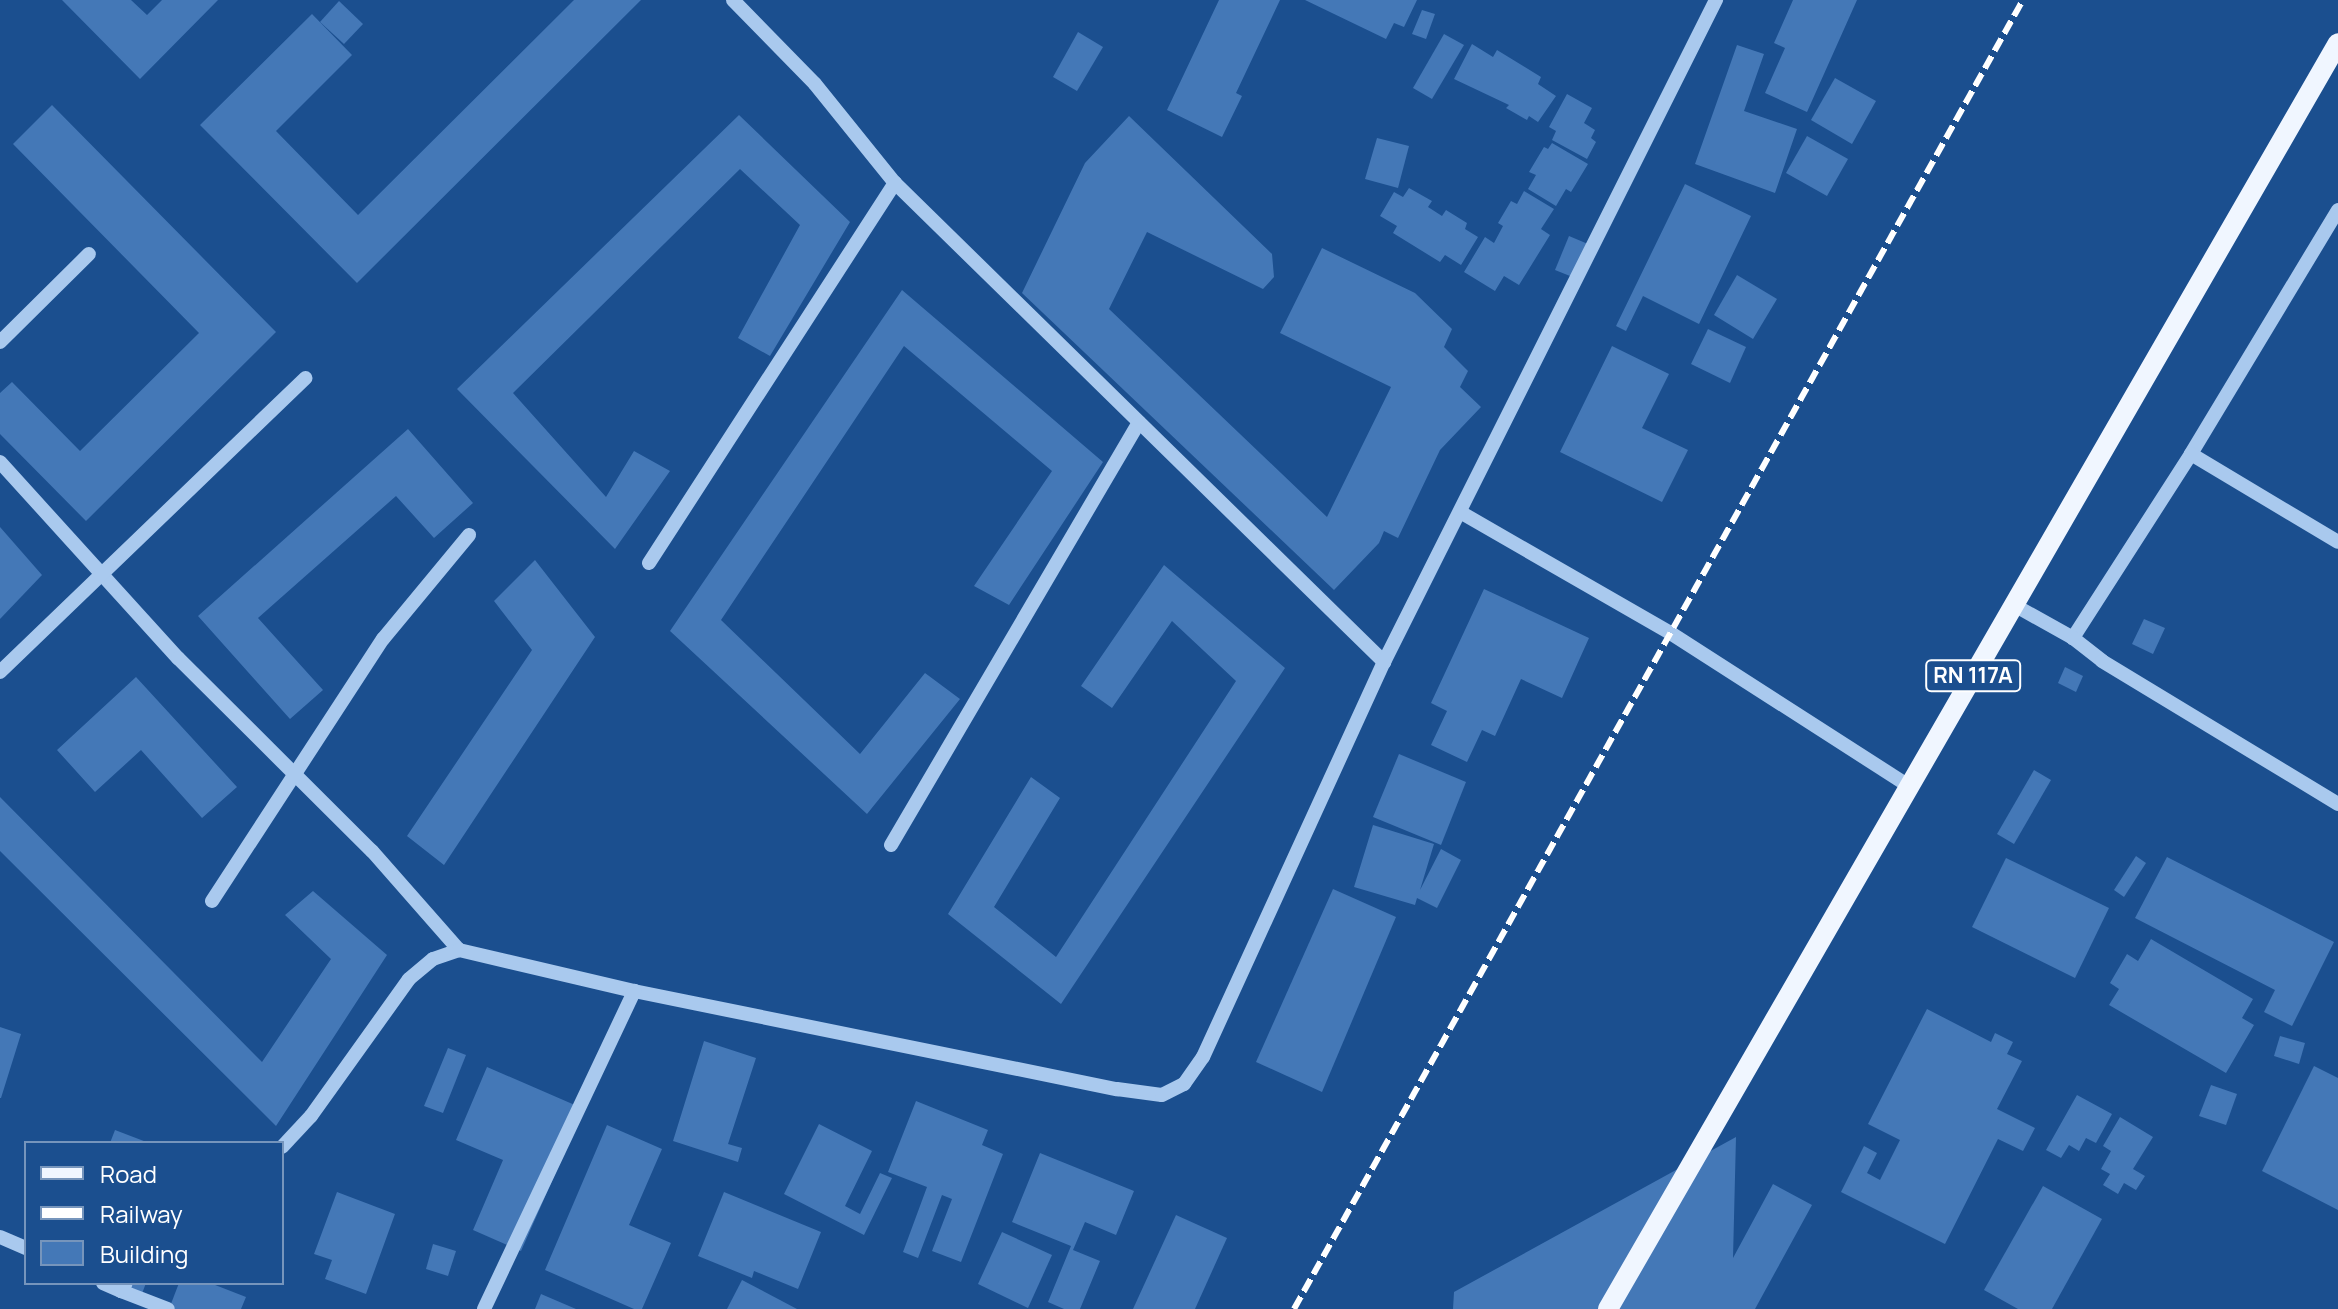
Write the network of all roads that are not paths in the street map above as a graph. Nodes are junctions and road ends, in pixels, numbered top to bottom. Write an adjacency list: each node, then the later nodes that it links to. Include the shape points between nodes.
1 (733, 0): 4 (street, via 815,84)
2 (1716, 0): 12 (street)
3 (2338, 43): 17 (main road, RN 117A)
4 (895, 183): 9 (street); 15 (street)
5 (2338, 210): 10 (street)
6 (89, 254): 7 (street)
7 (0, 342)
8 (306, 378): 16 (street)
9 (1139, 422): 19 (street); 24 (street)
10 (2191, 454): 14 (street); 18 (street)
11 (0, 462): 16 (street)
12 (1460, 512): 19 (street); 22 (street, via 1672,634)
13 (469, 535): 21 (street, via 383,639)
14 (2338, 542)
15 (649, 563)
16 (102, 574): 20 (street); 21 (street)
17 (2014, 605): 18 (street); 22 (main road, RN 117A)
18 (2073, 638): 23 (street, via 2102,661)
19 (1384, 662): 27 (street, via 1203,1057 1184,1084 1162,1095)
20 (0, 672)
21 (295, 775): 25 (street); 26 (street, via 372,851)
22 (1909, 786): 34 (main road, RN 117A)
23 (2338, 804)
24 (891, 845)
25 (212, 901)
26 (459, 950): 27 (street); 28 (street, via 433,959 409,979 311,1116)
27 (634, 991): 33 (street)
28 (284, 1145)
29 (0, 1237): 30 (street)
30 (24, 1247)
31 (124, 1287): 32 (street)
32 (168, 1309)
33 (484, 1309)
34 (1608, 1309)

